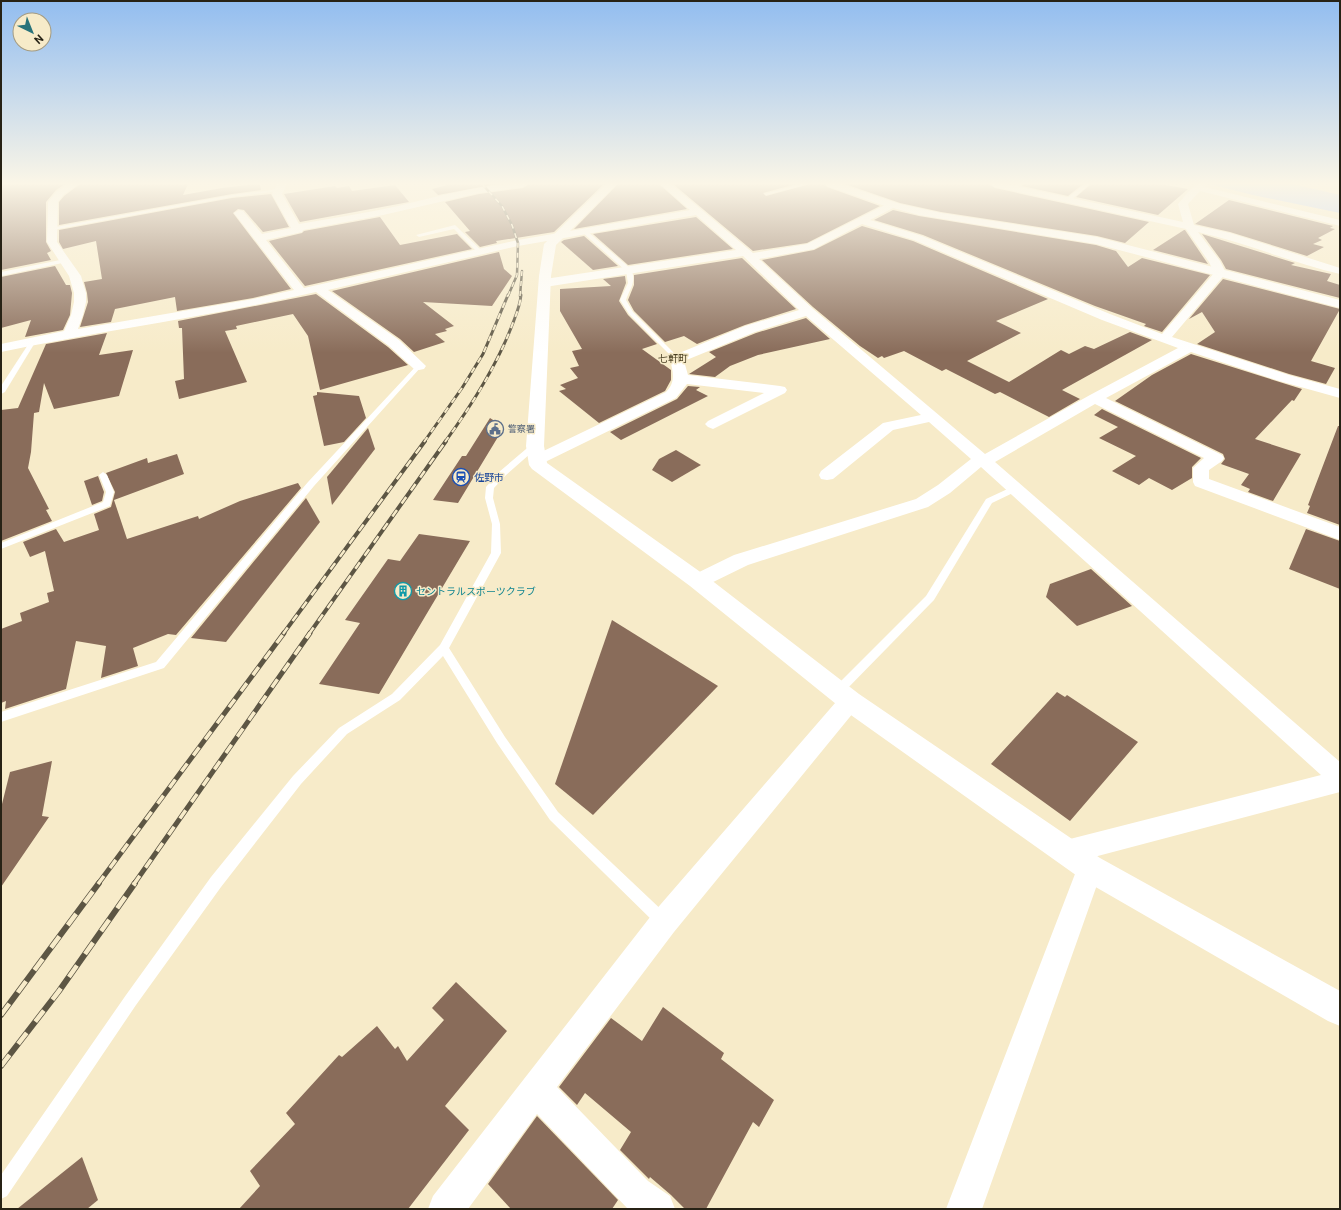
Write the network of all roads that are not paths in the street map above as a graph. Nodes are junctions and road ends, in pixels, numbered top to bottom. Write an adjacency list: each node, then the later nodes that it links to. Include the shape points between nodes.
1 (52, 240): 15 (street)
2 (260, 240): 22 (street)
3 (468, 240): 13 (lane)
4 (534, 240): 13 (street)
5 (554, 240): 20 (street, via 550,244)
6 (595, 240): 16 (lane)
7 (730, 240): 14 (street)
8 (823, 240): 14 (street, via 810,247)
9 (924, 240): 26 (street)
10 (1095, 240): 18 (street)
11 (1199, 240): 18 (street, via 1216,262)
12 (1243, 240): 17 (street)
13 (480, 252): 21 (street)
14 (747, 255): 16 (street); 24 (street)
15 (65, 261): 19 (lane); 25 (street, via 75,276 80,302)
16 (629, 270): 20 (street); 30 (lane, via 632,282 623,300 631,313)
17 (1340, 271)
18 (1220, 273): 23 (street); 26 (street)
19 (1, 274)
20 (545, 283): 38 (street)
21 (318, 288): 22 (street); 31 (street, via 394,343)
22 (301, 292): 25 (street)
23 (1340, 304)
24 (808, 310): 30 (street, via 750,329); 36 (street)
25 (70, 334): 27 (street)
26 (1164, 339): 29 (street)
27 (33, 341): 28 (street); 33 (lane)
28 (1, 348)
29 (1188, 348): 34 (street); 35 (street)
30 (677, 359): 32 (street)
31 (419, 366): 48 (lane, via 311,484 160,665)
32 (682, 379): 37 (street, via 780,390); 38 (street, via 678,389 671,395 599,431)
33 (1, 392)
34 (1340, 394)
35 (1095, 398): 39 (street); 43 (street, via 1216,458 1201,468 1201,482)
36 (932, 417): 39 (street); 41 (street, via 888,426)
37 (713, 424)
38 (536, 453): 45 (street, via 538,465); 46 (lane, via 502,474 490,487 489,498 496,524 496,553)
39 (982, 460): 42 (street); 45 (street, via 922,503 741,560)
40 (103, 475): 44 (lane, via 110,492 107,504)
41 (827, 475)
42 (1014, 489): 47 (lane, via 989,501 930,598); 49 (street)
43 (1340, 534)
44 (1, 546)
45 (698, 581): 47 (street)
46 (444, 648): 52 (lane, via 501,740 554,816); 55 (lane, via 396,697 344,731 297,780 216,882 131,1000)
47 (844, 696): 51 (street); 52 (street)
48 (1, 717)
49 (1340, 777)
50 (1340, 781): 51 (street)
51 (1078, 860): 53 (street); 58 (street)
52 (664, 922): 54 (street)
53 (1340, 1009)
54 (536, 1089): 56 (street); 57 (street, via 636,1193)
55 (1, 1190)
56 (446, 1209)
57 (656, 1209)
58 (964, 1209)

